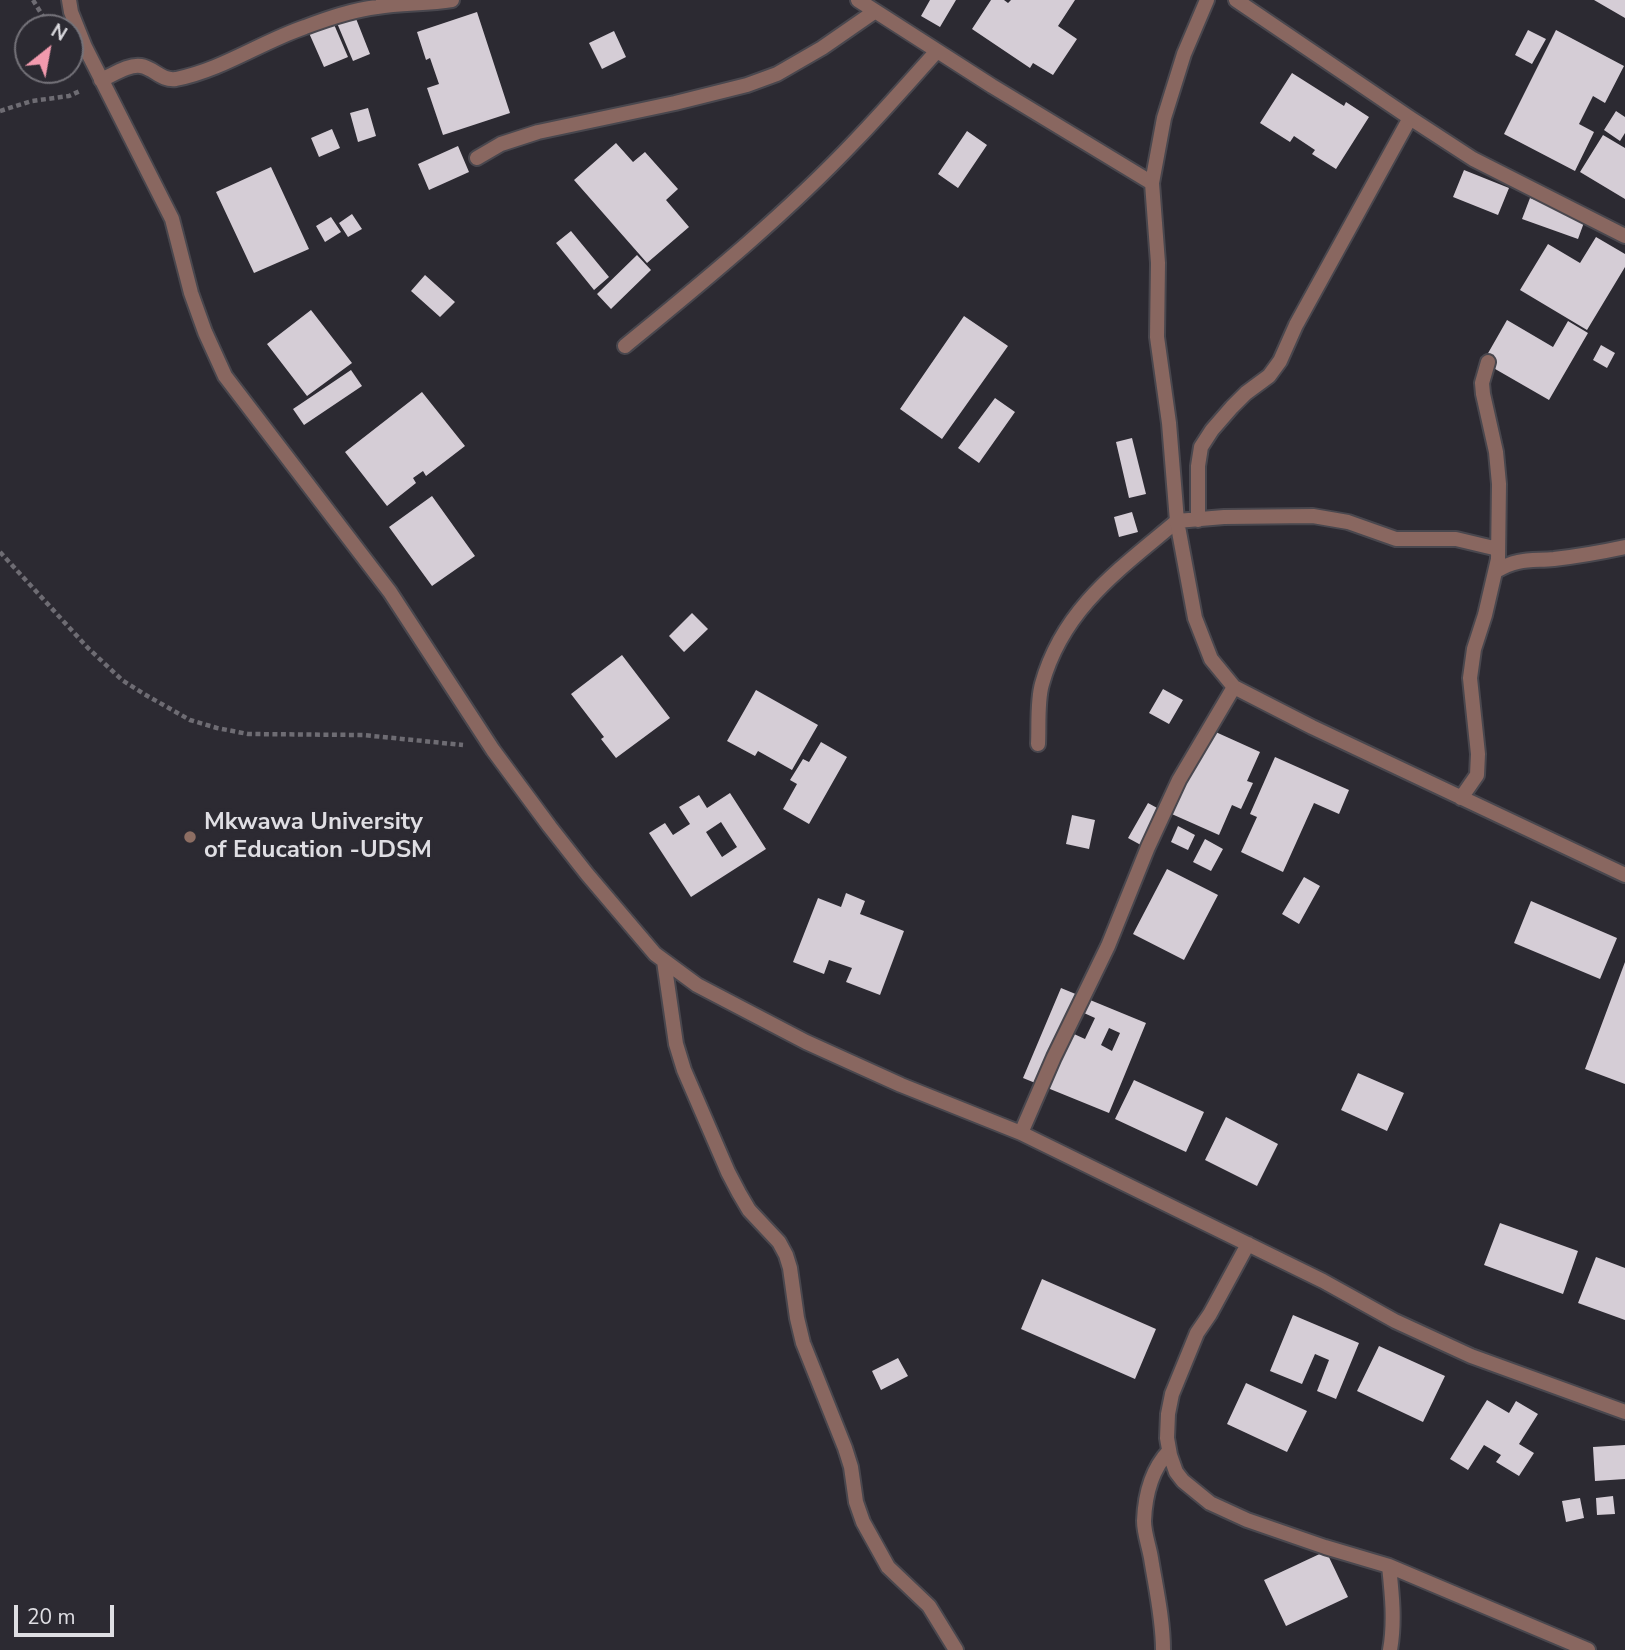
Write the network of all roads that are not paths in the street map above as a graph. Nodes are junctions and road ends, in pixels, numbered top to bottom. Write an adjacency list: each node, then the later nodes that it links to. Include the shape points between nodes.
1 (69, 0): 8 (street)
2 (452, 0): 8 (street, via 354,11 174,79 140,66)
3 (858, 0): 6 (street)
4 (1207, 0): 11 (street, via 1164,118)
5 (1236, 0): 9 (street)
6 (874, 12): 7 (street); 10 (street, via 777,74 675,103 538,132)
7 (937, 51): 11 (street); 13 (street, via 793,202)
8 (102, 80): 24 (street, via 172,219 191,293 225,376 390,592 494,750 587,874)
9 (1410, 118): 12 (street, via 1473,159); 15 (street, via 1280,361 1232,407 1200,447)
10 (477, 158)
11 (1152, 183): 16 (street, via 1157,337)
12 (1625, 236)
13 (625, 346)
14 (1488, 362): 18 (street, via 1482,383 1496,452)
15 (1198, 520): 16 (street); 18 (street, via 1312,516 1349,522 1396,539 1456,540)
16 (1177, 521): 20 (street, via 1195,618 1212,659); 21 (street, via 1107,580 1076,613 1041,686)
17 (1625, 547): 19 (street, via 1521,561)
18 (1498, 549): 19 (street)
19 (1496, 571): 22 (street, via 1470,678 1477,775)
20 (1234, 687): 22 (street); 25 (street, via 1179,780)
21 (1038, 744)
22 (1461, 798): 23 (street)
23 (1625, 875)
24 (664, 961): 25 (street, via 697,985 806,1042); 30 (street, via 684,1070 738,1193 786,1255 803,1343 848,1457 863,1522 888,1567 929,1606)
25 (1021, 1133): 26 (street)
26 (1248, 1244): 27 (street, via 1471,1356); 28 (street, via 1180,1371 1168,1414)
27 (1625, 1412)
28 (1169, 1451): 29 (street, via 1182,1481 1210,1503 1284,1534); 31 (street, via 1152,1476 1144,1523 1163,1625)
29 (1389, 1566): 32 (street); 33 (street)
30 (956, 1650)
31 (1163, 1650)
32 (1390, 1650)
33 (1588, 1650)

